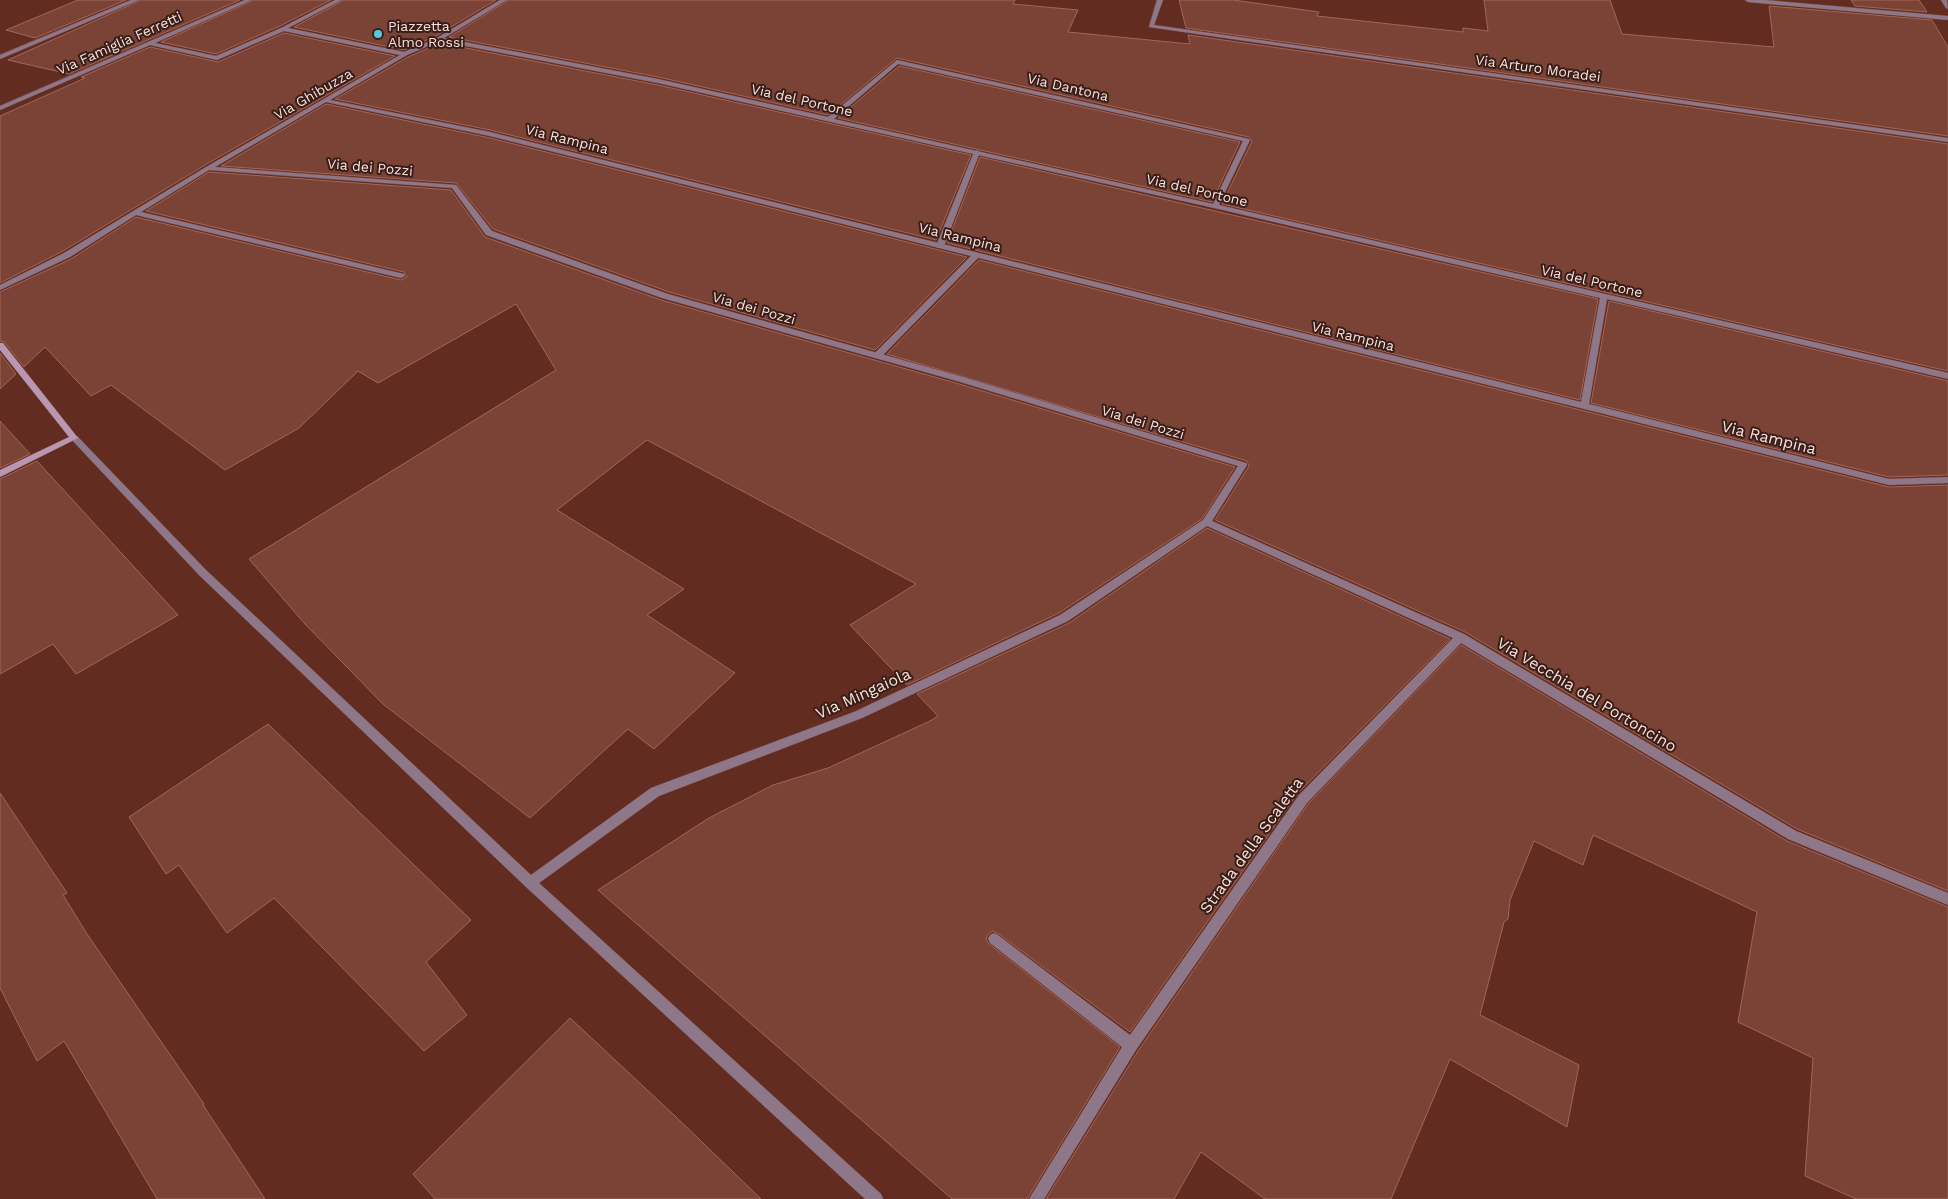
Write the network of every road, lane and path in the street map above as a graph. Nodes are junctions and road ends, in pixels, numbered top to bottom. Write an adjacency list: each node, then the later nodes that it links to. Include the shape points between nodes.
1 (136, 0): 14 (street)
2 (249, 0): 12 (street, Via Famiglia Ferretti)
3 (339, 0): 10 (street)
4 (504, 0): 11 (street, Via Ghibuzza)
5 (1160, 0): 18 (street, Via Arturo Moradei, via 1151,26)
6 (1748, 0): 9 (street)
7 (1944, 0): 8 (street)
8 (1948, 7)
9 (1948, 18)
10 (282, 29): 12 (street, via 217,58); 13 (street)
11 (439, 38): 13 (street, Via Ghibuzza); 17 (street, Via del Portone, via 658,80)
12 (149, 43): 16 (street, Via Famiglia Ferretti)
13 (405, 54): 15 (street, Via Ghibuzza)
14 (0, 57)
15 (328, 100): 20 (street, Via Ghibuzza); 23 (street, Via Rampina, via 490,134)
16 (0, 108)
17 (830, 119): 19 (street, Via del Portone); 21 (street, Via Dantona, via 898,62 1248,140)
18 (1948, 140)
19 (977, 152): 21 (street, Via del Portone); 23 (street)
20 (208, 168): 22 (street, Via Ghibuzza); 29 (street, Via dei Pozzi, via 454,186 489,233 665,296)
21 (1215, 206): 27 (street, Via del Portone)
22 (136, 213): 25 (street); 26 (street, Via Ghibuzza, via 67,255)
23 (940, 246): 24 (street, Via Rampina)
24 (977, 255): 29 (street); 31 (street, Via Rampina)
25 (401, 276)
26 (0, 288)
27 (1604, 296): 30 (street, Via del Portone); 31 (street)
28 (0, 345): 32 (street)
29 (877, 356): 35 (street, Via dei Pozzi, via 1243,465)
30 (1948, 376)
31 (1584, 407): 34 (street, Via Rampina, via 1889,482)
32 (74, 438): 33 (street); 37 (street, via 203,573)
33 (0, 474)
34 (1948, 480)
35 (1206, 522): 36 (street, Via Vecchia del Portoncino); 37 (street, Via Mingaiola, via 1064,618 858,715 655,792)
36 (1460, 637): 38 (street, Via Vecchia del Portoncino, via 1792,835); 40 (street, Strada della Scaletta, via 1303,798)
37 (530, 883): 41 (street)
38 (1948, 899)
39 (994, 938): 40 (street)
40 (1131, 1045): 42 (street, Strada della Scaletta)
41 (876, 1199)
42 (1036, 1199)

